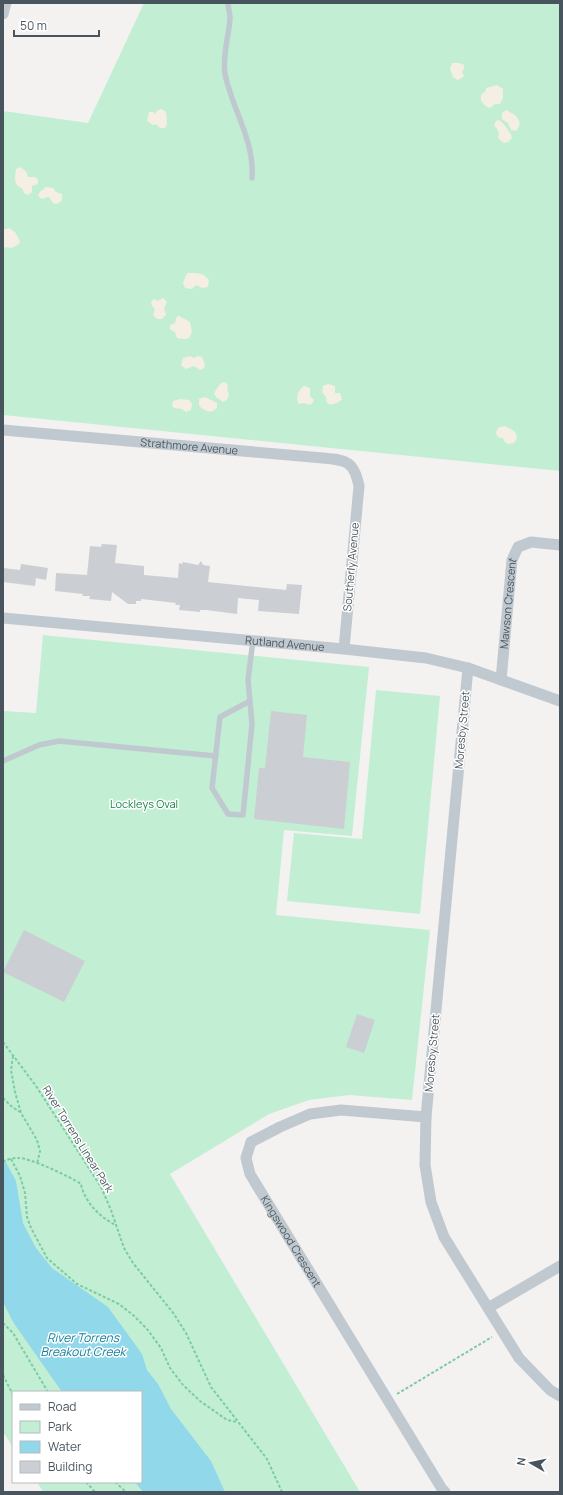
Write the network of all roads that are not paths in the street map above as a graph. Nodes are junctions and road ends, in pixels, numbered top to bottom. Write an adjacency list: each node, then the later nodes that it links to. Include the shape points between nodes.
1 (228, 3): 2 (lane, via 230,17 224,59 225,72 230,94 244,128 253,166)
2 (252, 178)
3 (3, 430): 4 (street, Strathmore Avenue, via 339,460 351,465 357,475)
4 (359, 486): 8 (street, Southerly Avenue)
5 (560, 545): 10 (street, Mawson Crescent, via 531,542 518,547 512,560)
6 (3, 618): 7 (street, Rutland Avenue)
7 (252, 640): 8 (street, Rutland Avenue); 11 (lane, via 248,680)
8 (344, 649): 9 (street, Rutland Avenue, via 426,658)
9 (468, 668): 10 (street, Rutland Avenue); 15 (street, Moresby Street)
10 (501, 680): 12 (street, Rutland Avenue)
11 (250, 701): 13 (lane, via 220,717); 13 (lane, via 252,724 243,815 228,814 212,788)
12 (560, 701)
13 (216, 756): 14 (lane, via 59,741 39,745)
14 (3, 761)
15 (426, 1117): 17 (street, Moresby Street, via 425,1165 431,1202 444,1237); 19 (street, Kingswood Crescent, via 341,1110 310,1114 251,1142 246,1158 250,1174)
16 (560, 1266): 17 (street)
17 (488, 1308): 18 (street, Moresby Street, via 518,1358 550,1390)
18 (560, 1396)
19 (445, 1492)

